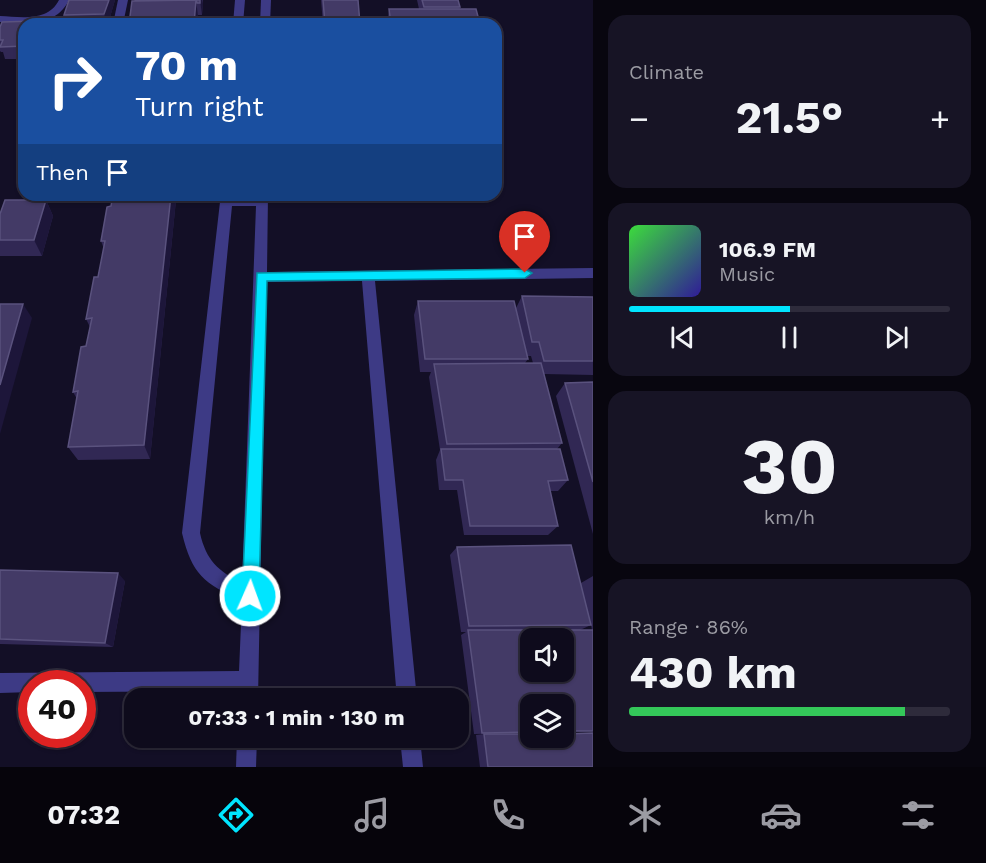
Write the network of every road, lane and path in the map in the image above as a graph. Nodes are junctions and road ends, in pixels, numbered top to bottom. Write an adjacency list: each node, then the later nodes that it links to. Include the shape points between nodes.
1 (63, 0): 8 (street, via 59,11 50,16)
2 (123, 0): 5 (street)
3 (240, 0): 6 (street)
4 (266, 0): 7 (street)
5 (119, 18)
6 (238, 18)
7 (266, 18)
8 (0, 19)
9 (235, 201): 14 (street, via 226,202 191,533 195,551 214,579)
10 (262, 201): 13 (street)
11 (593, 273): 12 (street)
12 (368, 275): 13 (street); 18 (street)
13 (261, 277): 14 (street)
14 (250, 596): 17 (street)
15 (0, 683): 16 (street)
16 (177, 688)
17 (248, 688)
18 (406, 688)
19 (247, 748): 21 (street)
20 (411, 748): 22 (street)
21 (246, 767)
22 (413, 767)

